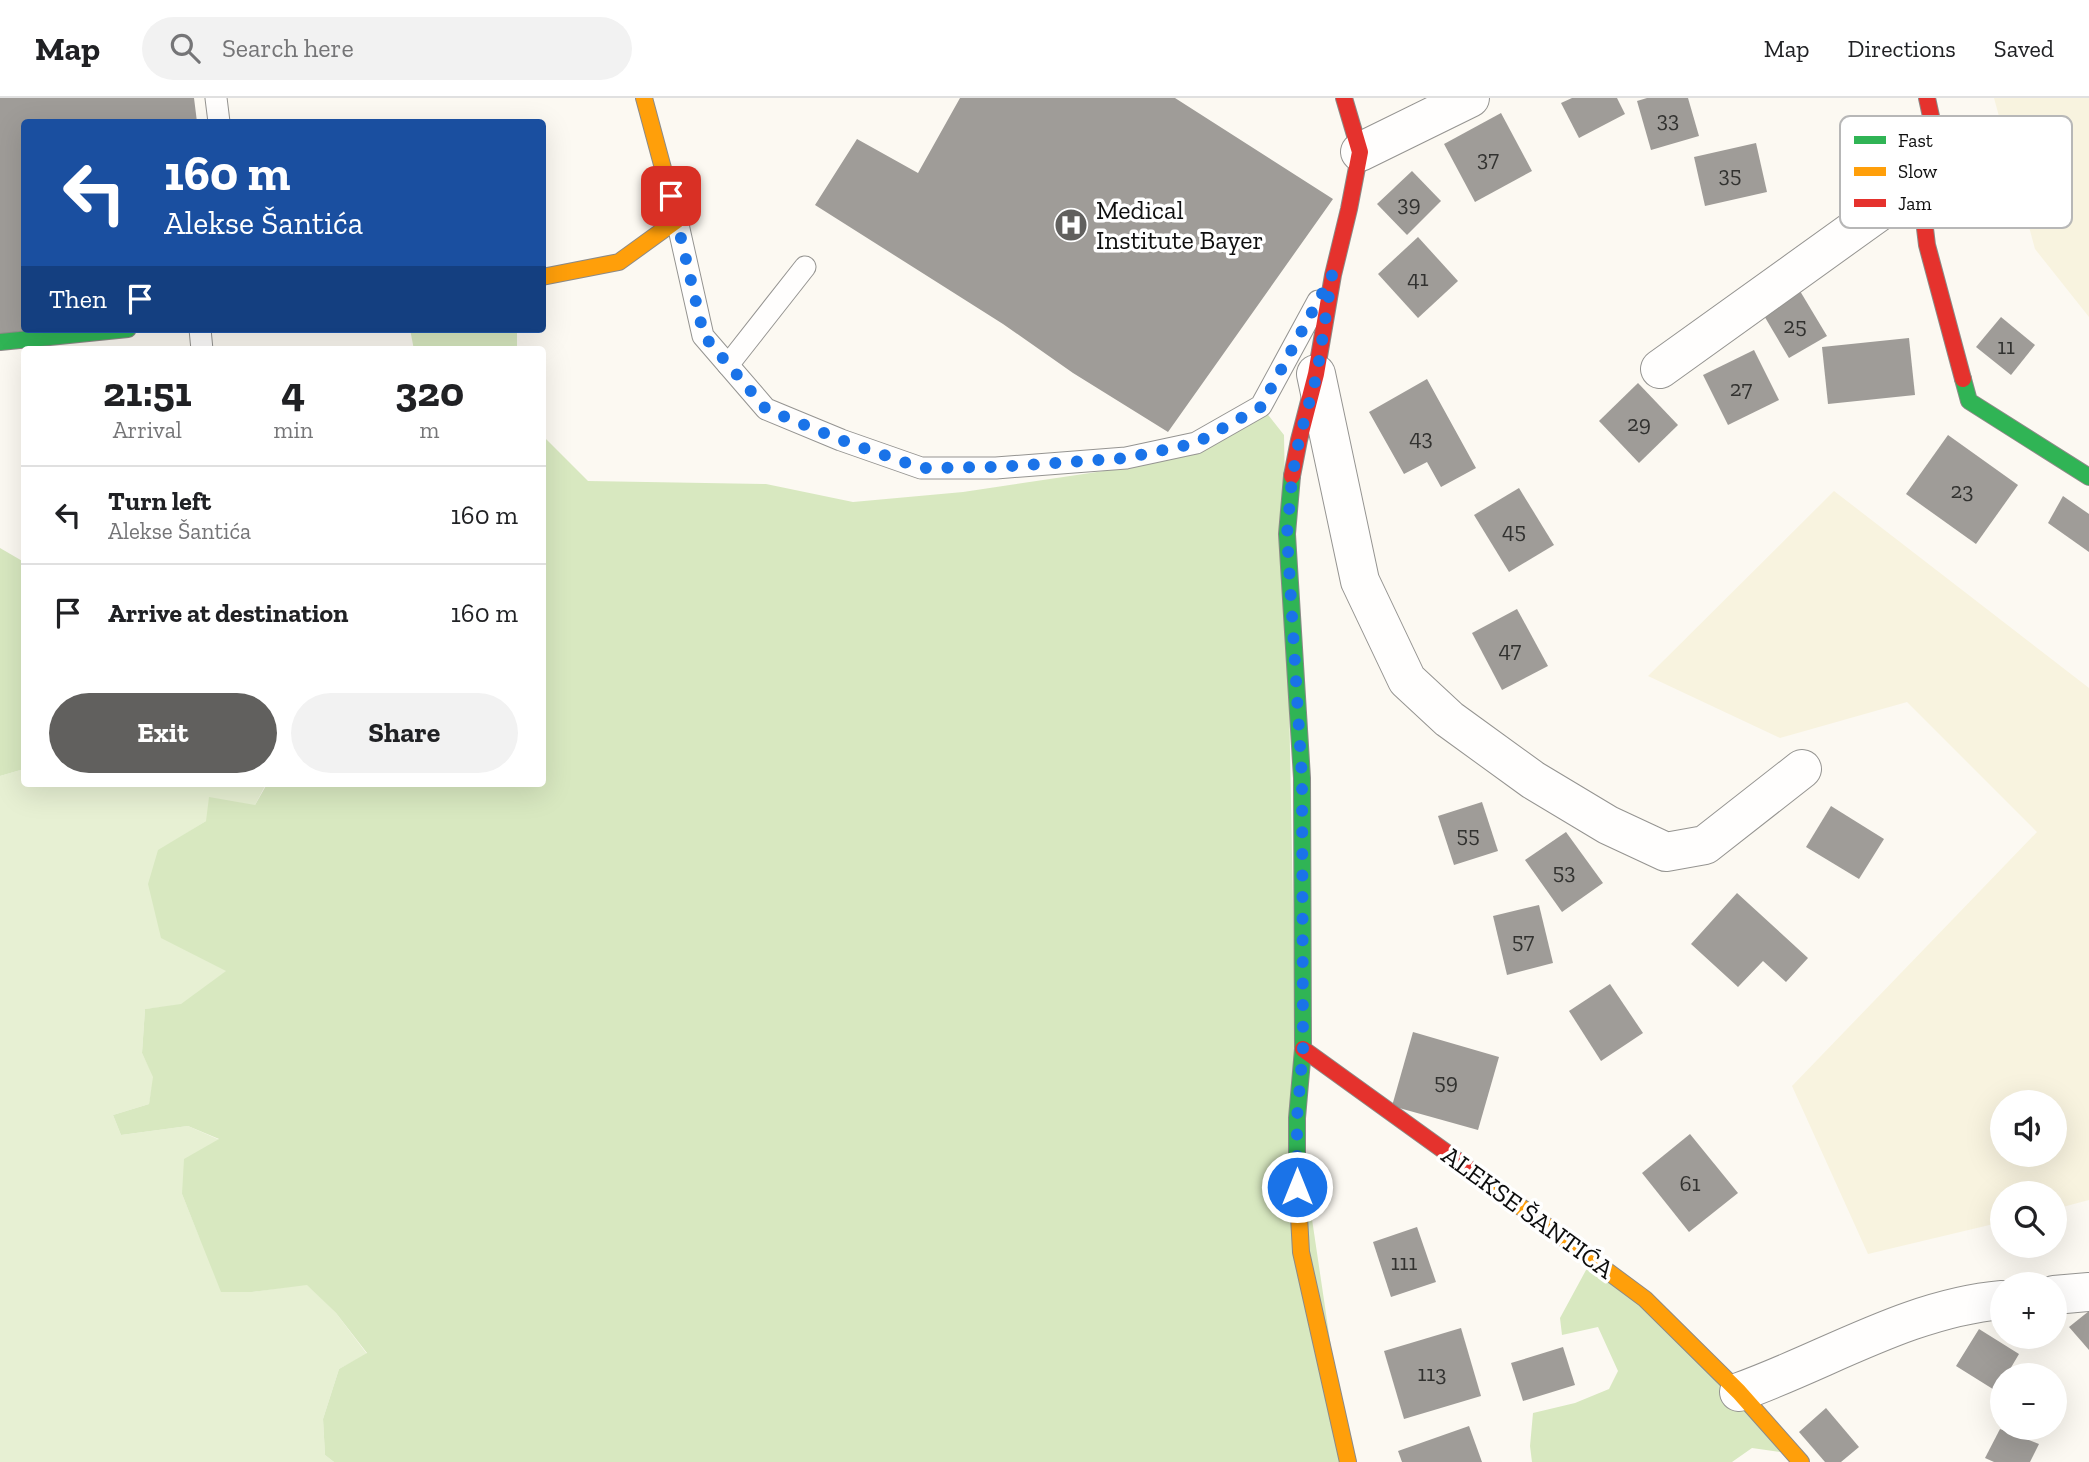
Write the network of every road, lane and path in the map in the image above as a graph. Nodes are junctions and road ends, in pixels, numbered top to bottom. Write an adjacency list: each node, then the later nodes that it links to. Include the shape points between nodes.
1 (216, 98): 7 (lane)
2 (644, 98): 9 (street)
3 (1344, 98): 8 (street)
4 (1471, 98): 8 (street)
5 (1927, 98): 6 (street)
6 (1931, 116)
7 (219, 119)
8 (1360, 152): 13 (street)
9 (677, 220): 14 (street, via 619,262); 17 (lane, via 704,336)
10 (1856, 228): 18 (street)
11 (1925, 228): 20 (street, via 1969,401)
12 (805, 267): 17 (lane)
13 (1332, 275): 17 (lane, via 1261,407 1196,443 1126,458 921,468 766,409); 19 (street)
14 (546, 276)
15 (89, 333): 16 (street)
16 (0, 342)
17 (728, 365)
18 (1660, 369)
19 (1317, 374): 21 (street, via 1360,581 1407,680 1449,719 1533,780 1608,825 1666,852 1705,845); 22 (street, via 1299,440 1287,534 1302,778)
20 (2089, 477)
21 (1802, 769)
22 (1303, 1049): 26 (street, ALEKSE ŠANTIĆA, via 1644,1299); 27 (street, via 1297,1118 1301,1252)
23 (2089, 1292): 24 (street)
24 (2067, 1294)
25 (1990, 1301): 26 (street, via 1928,1314)
26 (1739, 1392): 28 (street, ALEKSE ŠANTIĆA)
27 (1348, 1462)
28 (1801, 1462)

